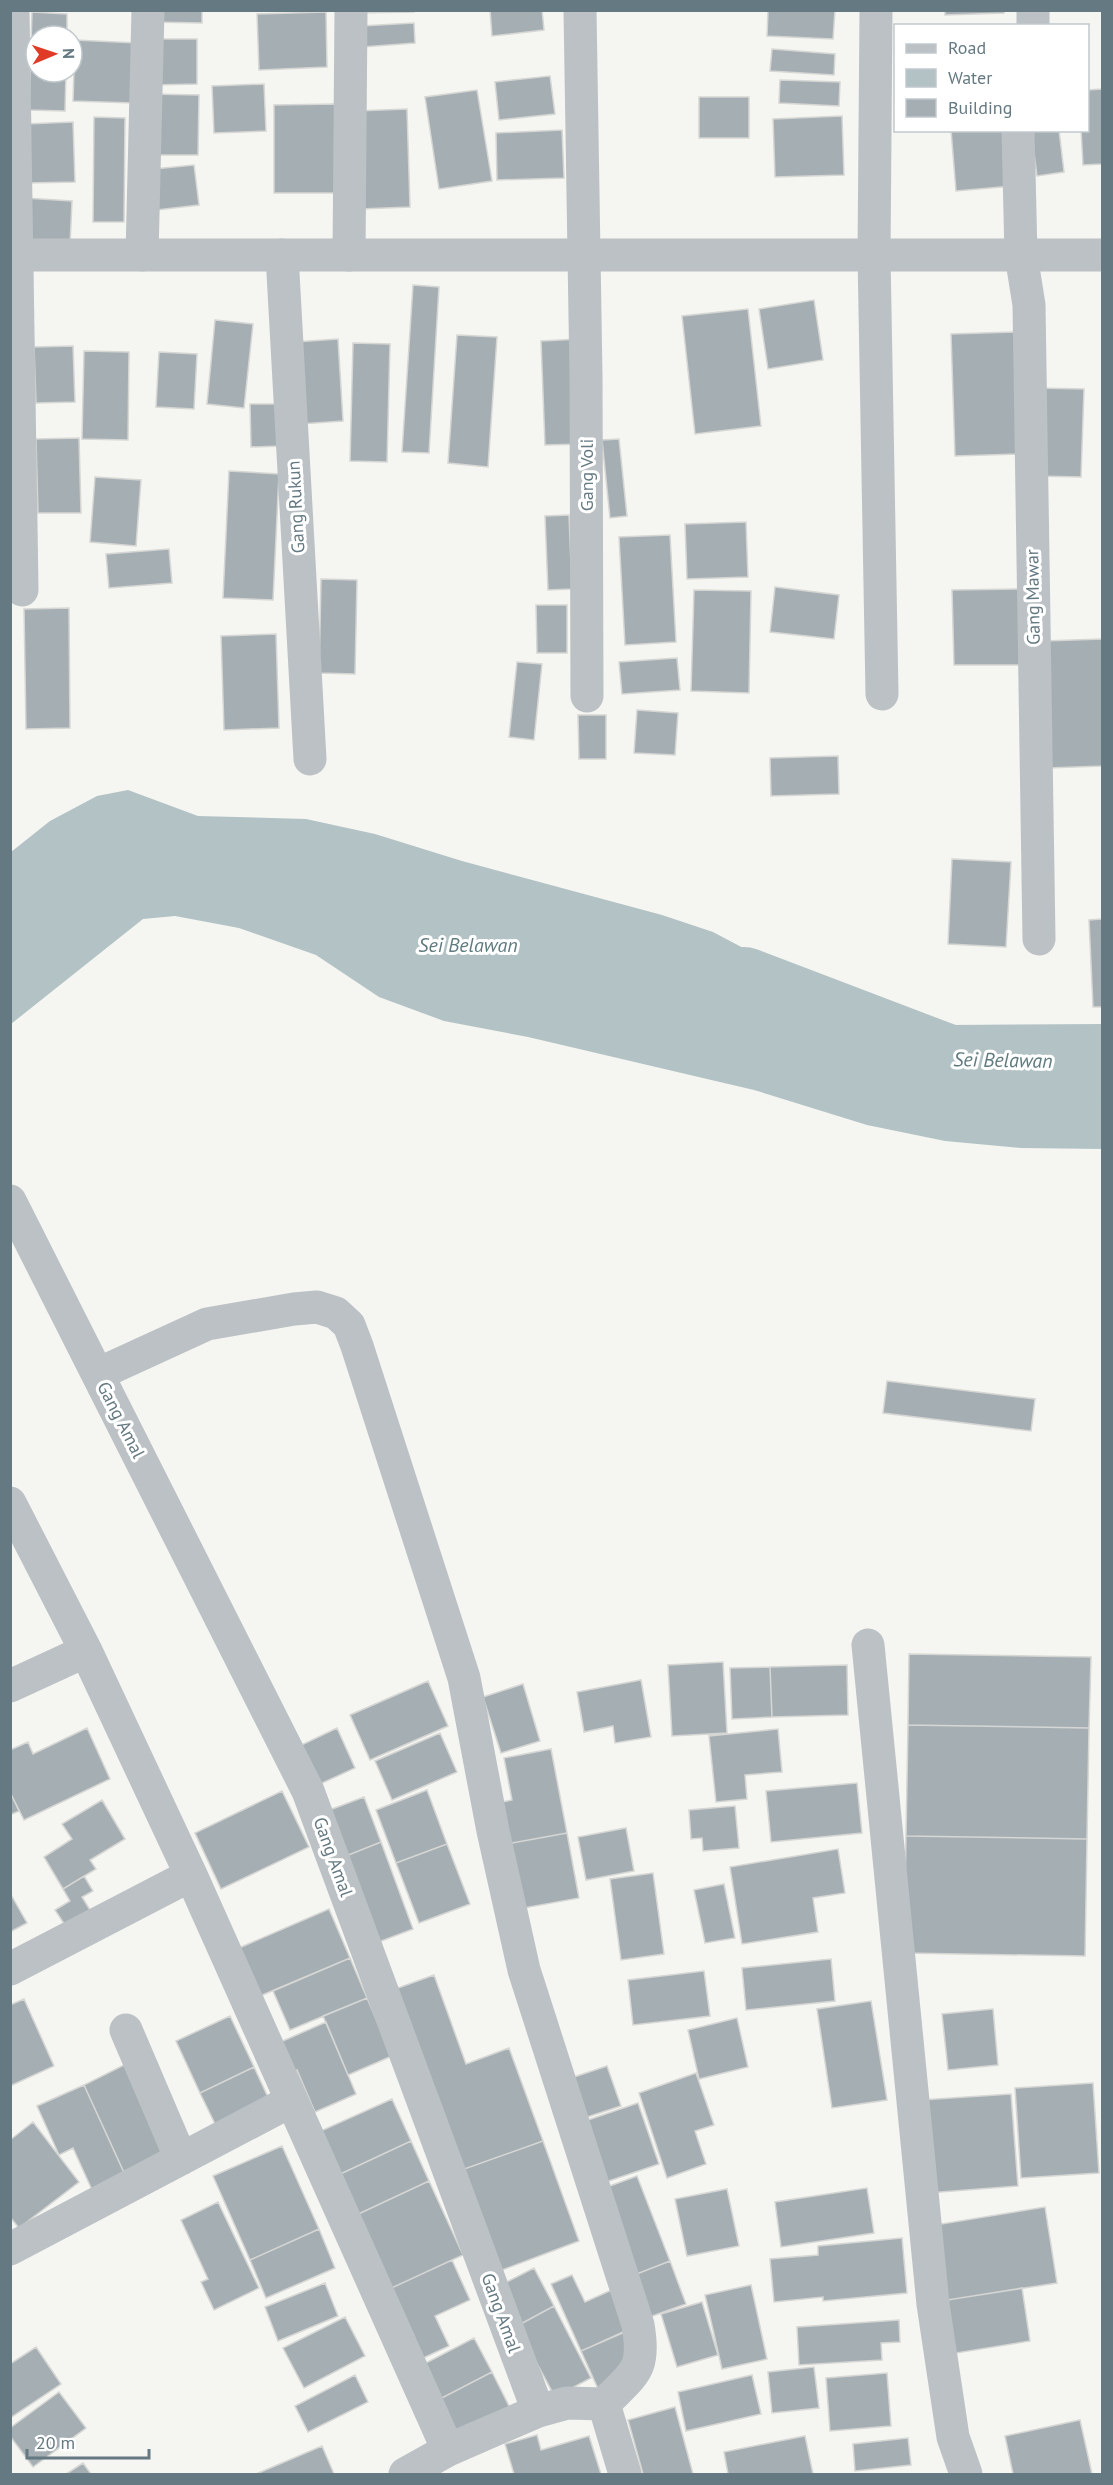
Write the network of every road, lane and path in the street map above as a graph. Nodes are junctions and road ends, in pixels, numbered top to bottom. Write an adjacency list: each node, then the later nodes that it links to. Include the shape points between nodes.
1 (13, 10): 7 (street)
2 (148, 10): 8 (street)
3 (351, 10): 10 (street)
4 (580, 10): 11 (street, Gang Voli)
5 (876, 10): 12 (street)
6 (1018, 132): 13 (street, Gang Mawar)
7 (13, 255): 8 (street); 15 (street)
8 (142, 255): 9 (street)
9 (282, 255): 10 (street); 18 (street, Gang Rukun)
10 (349, 255): 11 (street)
11 (585, 255): 12 (street); 17 (street, Gang Voli)
12 (874, 255): 13 (street); 16 (street)
13 (1021, 255): 14 (street); 19 (street, Gang Mawar, via 1029,305)
14 (1102, 255)
15 (22, 590)
16 (882, 694)
17 (587, 696)
18 (309, 759)
19 (1039, 939)
20 (13, 1213): 21 (street, Gang Amal)
21 (98, 1374): 32 (street, via 207,1324 317,1306 336,1313 349,1325 464,1678 524,1970 638,2325 642,2347 638,2368); 33 (street, Gang Amal, via 308,1791)
22 (10, 1503): 24 (street)
23 (868, 1645): 37 (street, via 933,2304 953,2437)
24 (86, 1651): 25 (street); 26 (street)
25 (10, 1686)
26 (191, 1875): 27 (street); 29 (street)
27 (10, 1969)
28 (126, 2030): 30 (street)
29 (291, 2101): 30 (street); 34 (street)
30 (181, 2158): 31 (street)
31 (10, 2249)
32 (604, 2404): 33 (street, via 567,2403); 36 (street)
33 (538, 2412): 34 (street)
34 (448, 2450): 35 (street)
35 (405, 2475)
36 (625, 2475)
37 (966, 2475)

